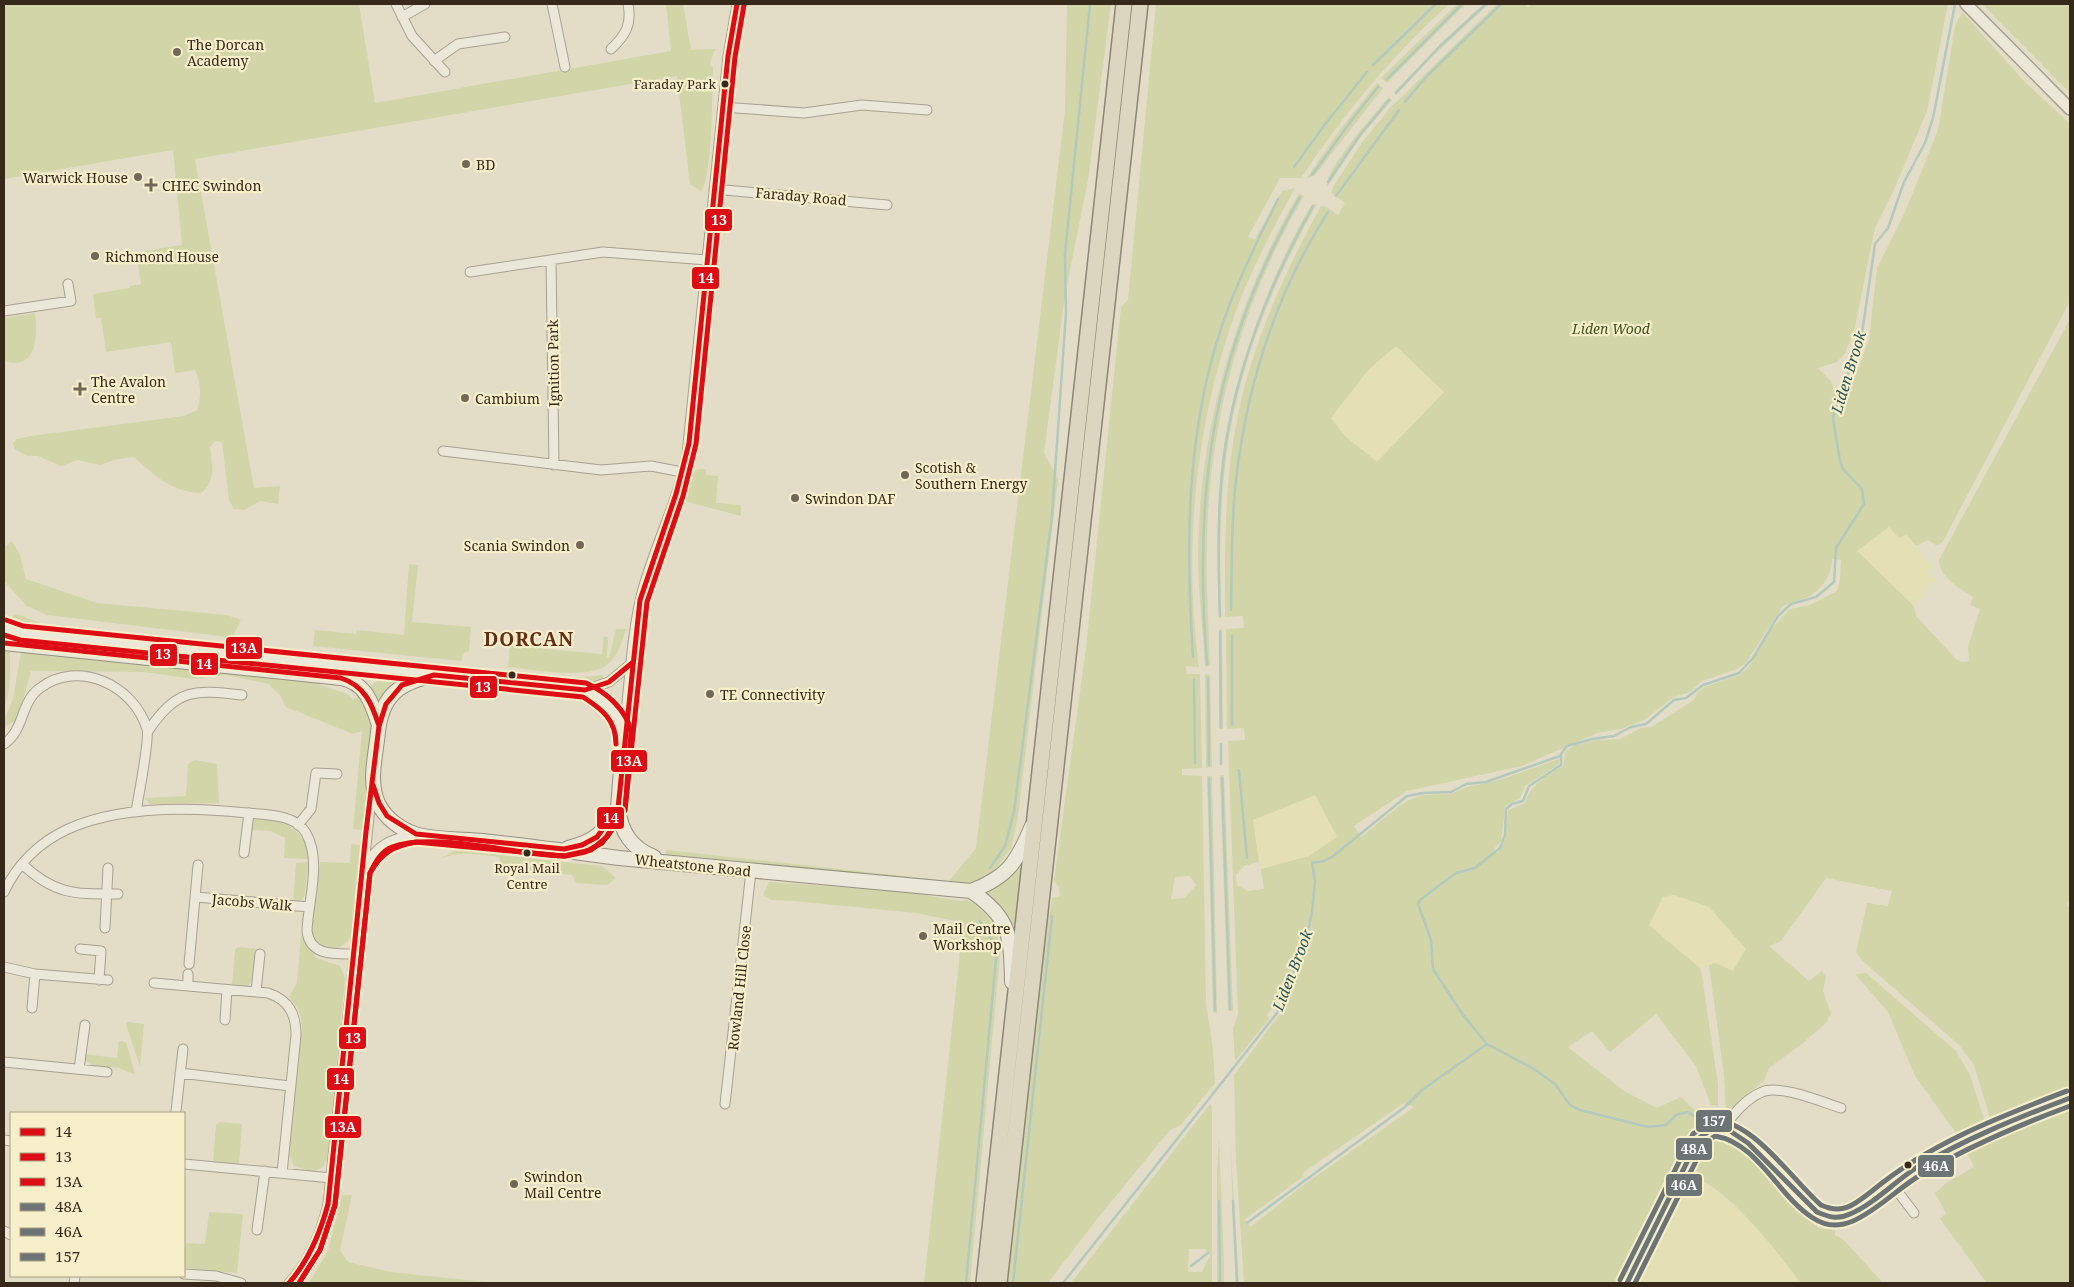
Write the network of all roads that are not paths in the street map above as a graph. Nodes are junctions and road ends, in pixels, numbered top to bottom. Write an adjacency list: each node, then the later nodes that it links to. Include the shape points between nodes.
1 (396, 4): 9 (street)
2 (426, 4): 9 (street)
3 (552, 4): 15 (street)
4 (628, 4): 11 (street, via 628,27)
5 (737, 4): 17 (street)
6 (1124, 4): 45 (highway)
7 (1140, 4): 98 (highway)
8 (1966, 4): 18 (street)
9 (402, 17): 14 (street, via 412,36)
10 (505, 36): 14 (street, via 458,44)
11 (620, 40): 12 (street); 13 (street)
12 (626, 48)
13 (611, 49)
14 (434, 61): 16 (street)
15 (566, 67)
16 (445, 72)
17 (723, 108): 19 (street, via 797,113 862,105); 20 (street)
18 (2070, 109)
19 (927, 110)
20 (714, 188): 21 (street, Faraday Road); 23 (street)
21 (887, 205)
22 (551, 260): 23 (street, via 612,252); 24 (street); 28 (street, Ignition Park)
23 (707, 260): 29 (street, via 690,429)
24 (470, 272)
25 (68, 284): 26 (street, via 71,301)
26 (4, 311)
27 (443, 450): 28 (street)
28 (554, 465): 29 (street, via 601,470 651,466)
29 (682, 472): 32 (street, via 643,589)
30 (4, 627): 33 (main road, via 21,633)
31 (4, 643): 36 (main road, via 341,678 352,681 366,693)
32 (632, 663): 34 (street, via 609,682); 38 (street)
33 (434, 675): 34 (main road); 36 (main road, via 409,681 394,692)
34 (585, 690): 38 (main road, via 610,707)
35 (242, 695): 37 (street, via 211,692 178,698 162,711)
36 (379, 726): 41 (main road)
37 (148, 731): 39 (street, via 134,705 120,690 101,680 68,676 38,689 28,700 15,734); 43 (street)
38 (624, 731): 42 (main road)
39 (4, 744)
40 (337, 774): 46 (street, via 316,773 310,809)
41 (373, 785): 47 (main road, Wheatstone Road, via 385,814); 54 (street)
42 (618, 808): 48 (main road, via 597,837); 50 (main road, via 620,823 630,843 642,852)
43 (136, 812): 44 (street, via 188,808); 51 (street, via 70,828 43,843)
44 (249, 813): 46 (street, via 284,817); 49 (street)
45 (1035, 818): 56 (main road, via 1021,852 1010,868 994,881); 73 (highway)
46 (298, 825): 61 (street, via 306,833 313,860)
47 (416, 834): 48 (main road, Wheatstone Road); 54 (street, Wheatstone Road, via 382,844)
48 (564, 850): 50 (main road, Wheatstone Road)
49 (244, 853)
50 (667, 862): 55 (main road, Wheatstone Road)
51 (22, 864): 57 (street); 58 (street, via 52,888)
52 (198, 865): 60 (street, Jacobs Walk)
53 (108, 868): 58 (street)
54 (363, 871): 65 (street)
55 (750, 871): 56 (main road, Wheatstone Road); 83 (street, Rowland Hill Close)
56 (971, 891): 73 (main road, via 995,910 1008,932)
57 (4, 892)
58 (107, 894): 59 (street); 62 (street)
59 (118, 894)
60 (196, 898): 61 (street, Jacobs Walk); 69 (street, Jacobs Walk)
61 (309, 907): 65 (street, via 307,931 314,947 325,952)
62 (105, 928)
63 (80, 949): 67 (street, via 101,951 103,980)
64 (260, 954): 71 (street)
65 (354, 954): 90 (street)
66 (4, 967): 67 (street)
67 (35, 974): 72 (street)
68 (154, 983): 69 (street)
69 (188, 986): 70 (street)
70 (227, 990): 71 (street); 74 (street)
71 (256, 992): 81 (street, via 277,996 291,1008 296,1028)
72 (32, 1008)
73 (1013, 1014): 97 (highway)
74 (225, 1020)
75 (85, 1025): 78 (street)
76 (183, 1049): 80 (street)
77 (4, 1062): 78 (street)
78 (79, 1069): 79 (street)
79 (107, 1072)
80 (180, 1073): 81 (street); 85 (street)
81 (290, 1086): 89 (street)
82 (2070, 1098): 91 (street, via 1978,1133)
83 (725, 1104)
84 (1841, 1108): 86 (street, via 1782,1090 1768,1090 1749,1100)
85 (176, 1111)
86 (1722, 1129): 91 (street, via 1742,1138 1802,1201 1825,1217 1851,1214); 99 (street, via 1709,1130 1699,1138)
87 (185, 1164): 88 (street)
88 (265, 1171): 89 (street); 93 (street)
89 (282, 1173): 90 (street)
90 (332, 1178): 96 (street, via 317,1240 304,1266)
91 (1892, 1184): 92 (street)
92 (1914, 1213)
93 (257, 1230)
94 (194, 1279): 95 (street, via 228,1278)
95 (241, 1283)
96 (289, 1283)
97 (984, 1283)
98 (1000, 1283)
99 (1627, 1283)

